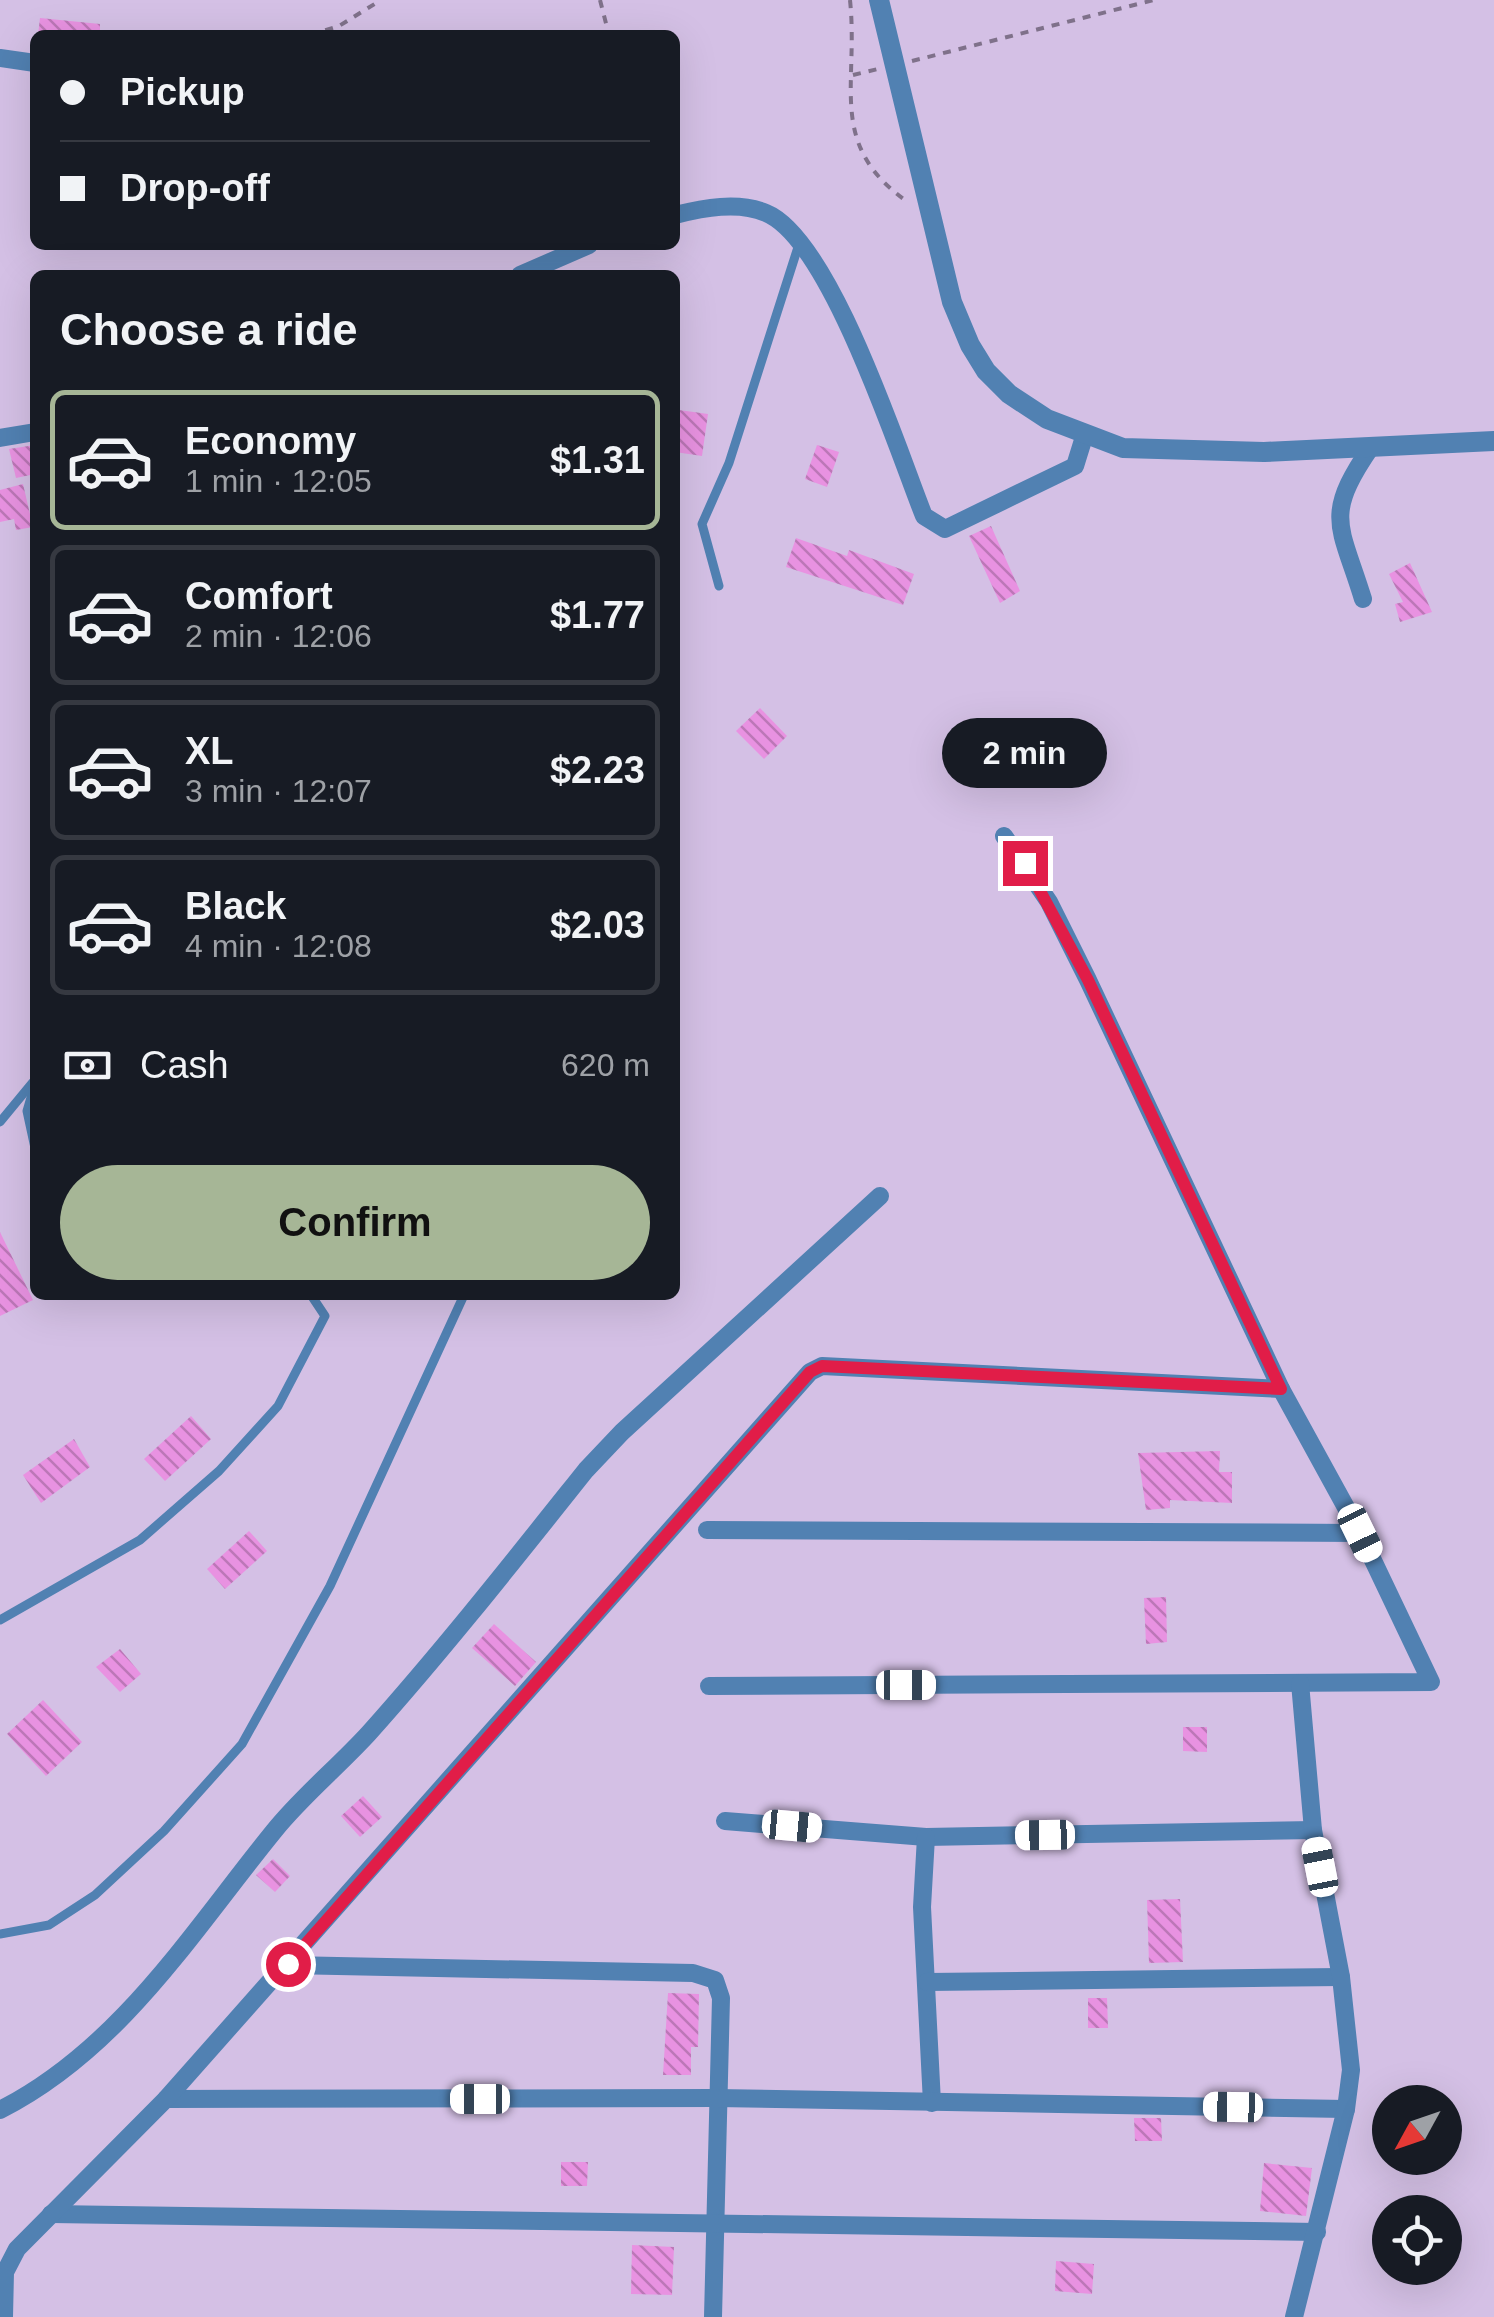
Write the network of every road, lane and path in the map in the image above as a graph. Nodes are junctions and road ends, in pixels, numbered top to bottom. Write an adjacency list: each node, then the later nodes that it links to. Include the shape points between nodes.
1 (381, 0): 6 (path)
2 (600, 0): 7 (path)
3 (850, 0): 11 (path, via 854,136 884,185)
4 (879, 0): 10 (street)
5 (1154, 0): 10 (path)
6 (326, 30)
7 (608, 30)
8 (0, 58): 9 (street)
9 (30, 61)
10 (895, 66): 11 (street)
11 (929, 213): 17 (street, via 952,302 986,371 1047,420)
12 (680, 214): 13 (street, via 743,207 768,213)
13 (800, 242): 17 (street, via 864,360 924,516 945,529 970,520 1075,466); 21 (lane, via 730,463 702,524)
14 (578, 250): 15 (street)
15 (532, 270)
16 (30, 433): 18 (street)
17 (1084, 437): 20 (street, via 1162,452)
18 (0, 438)
19 (1494, 441): 20 (street)
20 (1371, 447): 22 (street, via 1339,504)
21 (719, 586)
22 (1364, 599)
23 (1004, 836): 29 (street, via 1049,902)
24 (30, 1088): 25 (lane)
25 (0, 1122)
26 (880, 1196): 46 (street, via 586,1470 368,1734 276,1828 170,1968 122,2018 37,2091)
27 (314, 1300): 32 (lane, via 325,1316 278,1406 219,1472 140,1540)
28 (462, 1300): 38 (lane, via 294,1659 242,1744 95,1895 49,1925)
29 (1281, 1389): 31 (street); 39 (street, via 822,1366 810,1372)
30 (707, 1530): 31 (street)
31 (1360, 1533): 33 (street, via 1432,1682)
32 (0, 1620)
33 (1300, 1683): 34 (street); 36 (street)
34 (709, 1686)
35 (725, 1821): 37 (street)
36 (1313, 1830): 37 (street); 40 (street)
37 (926, 1837): 41 (street)
38 (0, 1934)
39 (288, 1964): 42 (street, via 693,1973 715,1980 721,1998); 43 (street)
40 (1341, 1977): 41 (street); 45 (street, via 1351,2070)
41 (927, 1982): 44 (street)
42 (716, 2098): 43 (street); 44 (street); 48 (street)
43 (166, 2099): 47 (street)
44 (932, 2103): 45 (street)
45 (1346, 2109): 49 (street)
46 (0, 2110)
47 (51, 2214): 48 (street); 50 (street, via 9,2261)
48 (712, 2222): 49 (street); 51 (street)
49 (1317, 2232): 52 (street)
50 (4, 2317)
51 (714, 2317)
52 (1294, 2317)

